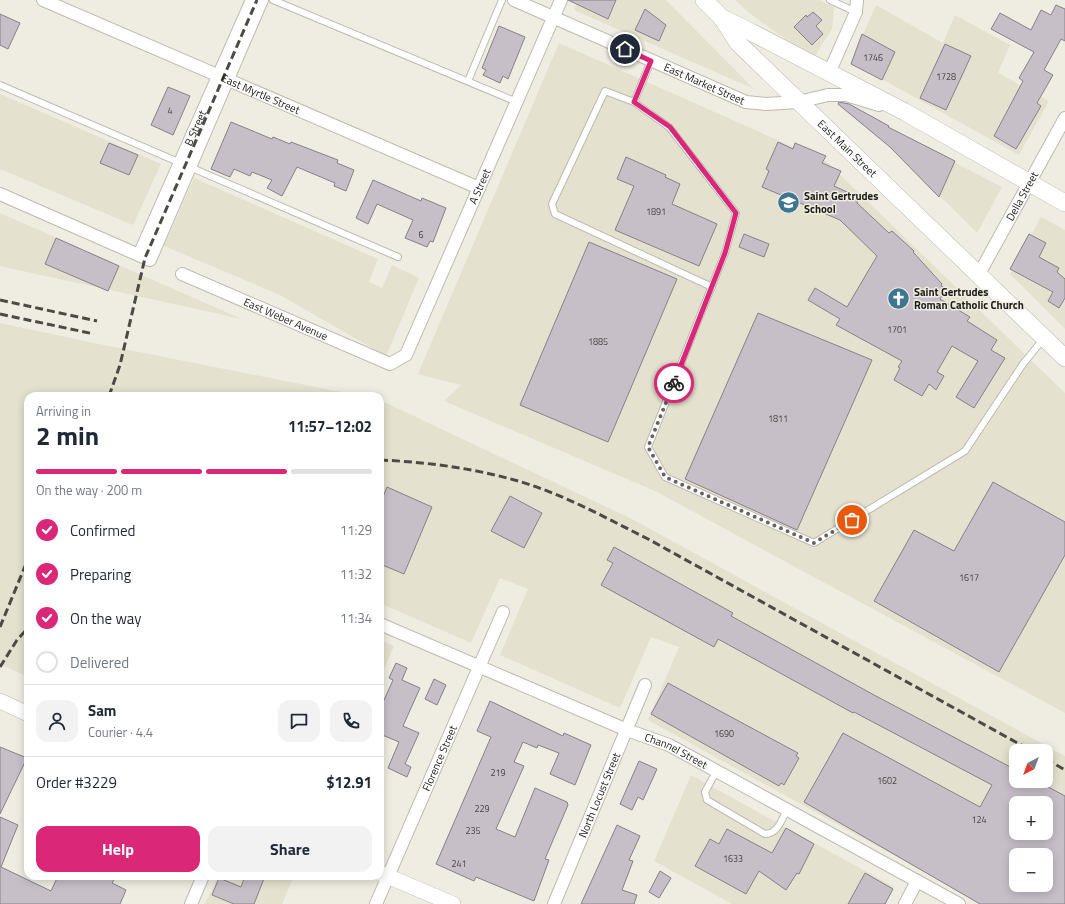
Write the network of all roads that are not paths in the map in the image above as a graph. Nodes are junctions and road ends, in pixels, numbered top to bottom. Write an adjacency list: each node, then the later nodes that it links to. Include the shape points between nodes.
1 (43, 0): 15 (street, East Myrtle Street)
2 (252, 0): 15 (street, B Street)
3 (262, 0): 15 (street)
4 (273, 0): 16 (lane)
5 (502, 0): 16 (lane)
6 (514, 0): 11 (street, East Market Street)
7 (561, 0): 11 (street, A Street)
8 (704, 0): 12 (main road, East Main Street)
9 (830, 0): 10 (lane)
10 (856, 6): 14 (street)
11 (554, 17): 13 (street, East Market Street); 18 (street, A Street)
12 (722, 18): 14 (main road, East Market Street); 20 (main road, East Main Street, via 738,43)
13 (651, 61): 19 (lane); 20 (street, East Market Street, via 746,102)
14 (829, 73): 21 (main road, East Market Street)
15 (224, 77): 23 (street, B Street); 25 (street, East Myrtle Street)
16 (468, 82): 18 (lane)
17 (0, 85): 23 (lane)
18 (517, 102): 25 (street, A Street)
19 (634, 102): 31 (lane, via 670,127 736,213); 31 (lane, via 605,91 552,204 555,214)
20 (798, 102): 21 (street, East Market Street, via 828,95 846,95); 30 (main road, East Main Street)
21 (905, 112): 24 (main road, East Market Street)
22 (1065, 118): 24 (street, Della Street)
23 (185, 165): 26 (street, B Street, via 145,258); 28 (lane)
24 (1030, 184): 27 (main road, East Market Street); 30 (street, Della Street)
25 (479, 188): 34 (street, A Street, via 406,355)
26 (0, 194)
27 (1065, 203)
28 (398, 257)
29 (182, 274): 34 (street, East Weber Avenue)
30 (979, 274): 32 (main road, East Main Street)
31 (712, 287): 32 (lane, via 648,447 665,477 814,543 966,451 1023,364)
32 (1044, 338): 33 (main road, East Main Street)
33 (1065, 358)
34 (390, 364)
35 (503, 612): 37 (street, Florence Street)
36 (384, 626): 37 (street, Channel Street)
37 (479, 666): 41 (street, Channel Street); 44 (street, Florence Street)
38 (645, 685): 41 (street, North Locust Street)
39 (0, 701): 40 (street)
40 (24, 712)
41 (627, 730): 42 (street, Channel Street, via 668,745); 51 (street, North Locust Street)
42 (717, 770): 43 (street, Channel Street); 43 (lane, via 705,792 706,797 712,805 726,813 765,834 770,834 776,830)
43 (787, 809): 47 (street, Channel Street)
44 (384, 875): 50 (street)
45 (201, 880): 48 (street)
46 (383, 880): 49 (street, Florence Street)
47 (917, 881): 52 (street); 53 (street, Channel Street)
48 (191, 904)
49 (376, 904)
50 (453, 904)
51 (554, 904)
52 (905, 904)
53 (960, 904)

